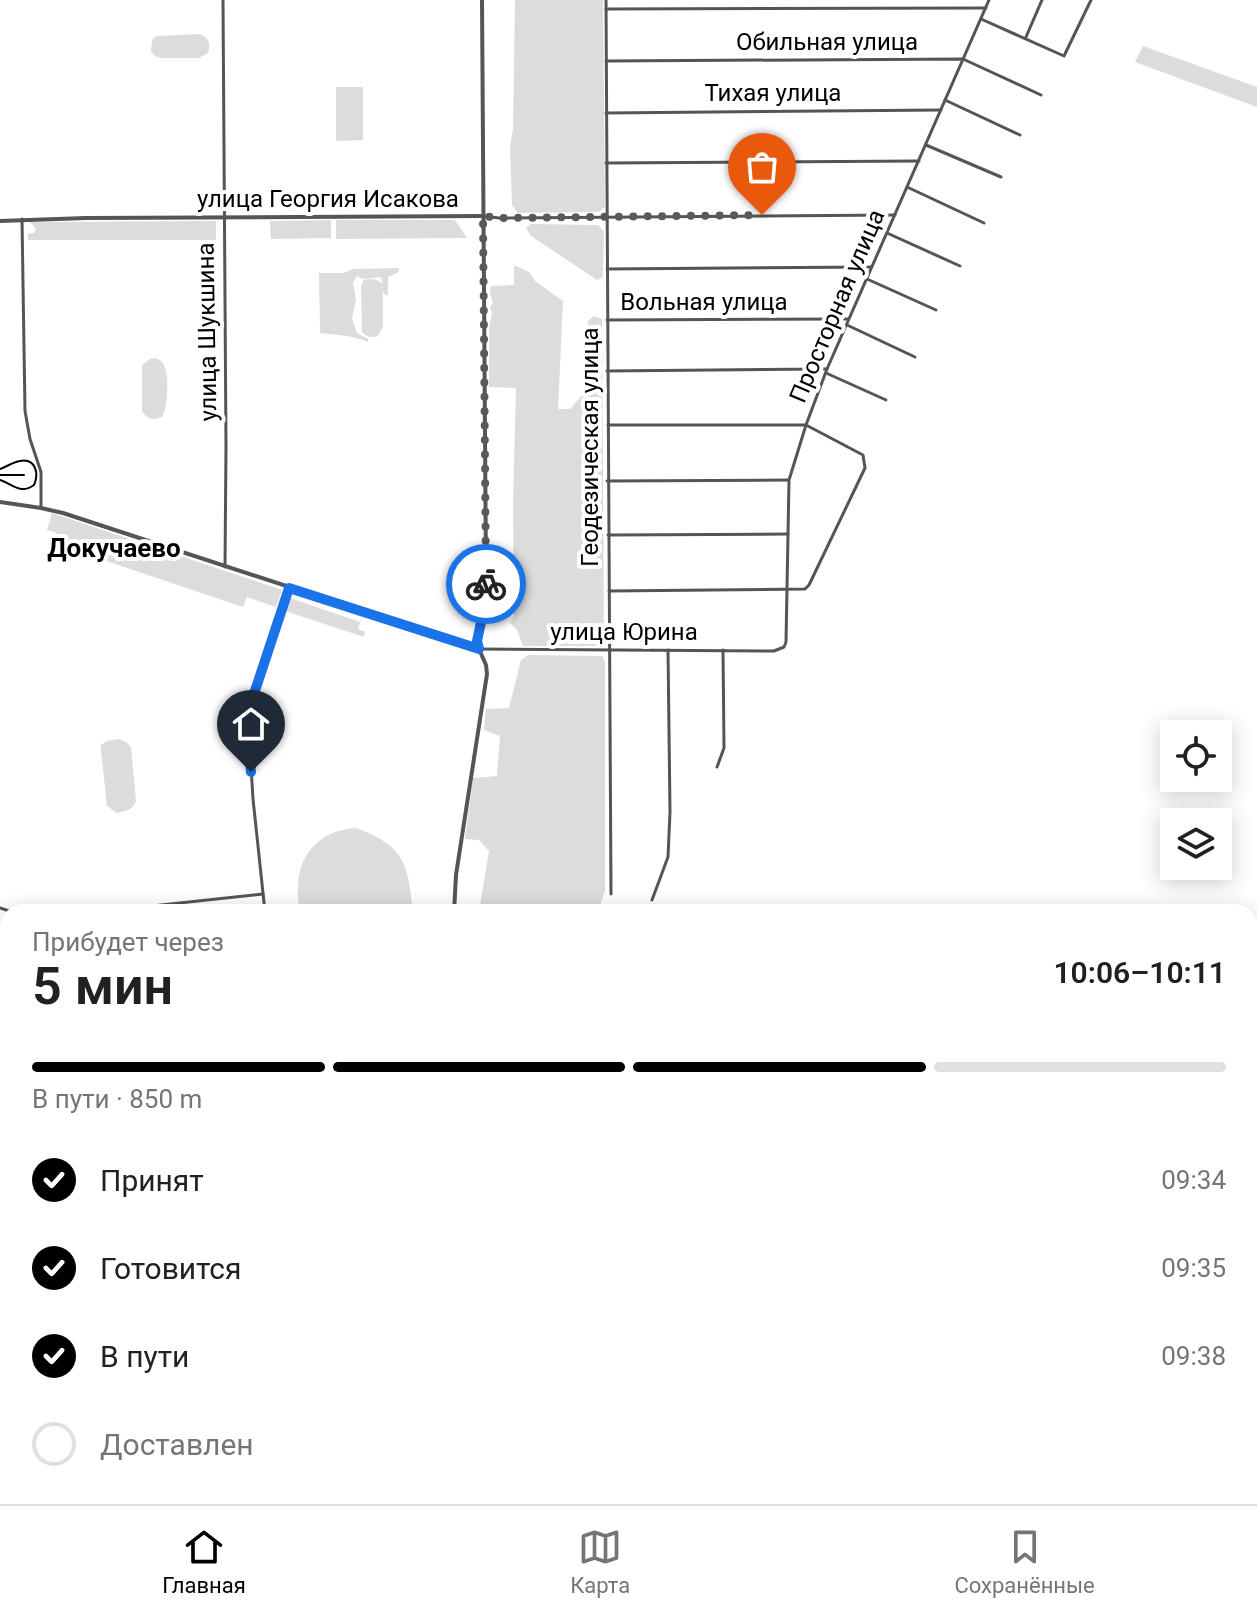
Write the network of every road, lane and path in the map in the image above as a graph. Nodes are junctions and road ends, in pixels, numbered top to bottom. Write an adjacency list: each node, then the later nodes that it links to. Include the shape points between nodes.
1 (223, 0): 26 (street, улица Шукшина)
2 (482, 0): 24 (street)
3 (606, 0): 8 (street, Геодезическая улица)
4 (989, 0): 7 (street, Просторная улица)
5 (1042, 0): 10 (street)
6 (1091, 0): 10 (street, via 1064,56)
7 (986, 8): 8 (street); 9 (street, Просторная улица)
8 (606, 9): 12 (street, Геодезическая улица)
9 (981, 19): 10 (street); 11 (street, Просторная улица)
10 (1026, 38)
11 (963, 59): 12 (street, Обильная улица); 13 (street, Обильная улица); 14 (street, Просторная улица)
12 (606, 61): 16 (street, Геодезическая улица)
13 (1041, 95)
14 (945, 100): 15 (street, Просторная улица); 17 (street)
15 (941, 110): 16 (street, Тихая улица); 18 (street, Просторная улица)
16 (606, 113): 20 (street, Геодезическая улица)
17 (1020, 135)
18 (926, 145): 19 (street, Просторная улица); 21 (street)
19 (919, 161): 20 (street); 22 (street, Просторная улица)
20 (606, 163): 25 (street, Геодезическая улица)
21 (1001, 177)
22 (907, 187): 23 (street, Просторная улица); 29 (street)
23 (895, 215): 25 (street, улица Георгия Исакова); 30 (street, Просторная улица)
24 (483, 216): 25 (street, улица Георгия Исакова); 26 (street, улица Георгия Исакова); 56 (street, via 486,577)
25 (607, 216): 33 (street, Геодезическая улица)
26 (224, 218): 27 (street, улица Георгия Исакова); 51 (street, улица Шукшина)
27 (22, 219): 28 (street, улица Георгия Исакова); 48 (street, via 25,411 41,472)
28 (0, 221)
29 (984, 223)
30 (887, 233): 31 (street); 32 (street, Просторная улица)
31 (960, 266)
32 (873, 267): 33 (street); 34 (street, Просторная улица)
33 (607, 269): 37 (street, Геодезическая улица)
34 (867, 279): 35 (street); 36 (street, Просторная улица)
35 (936, 310)
36 (849, 319): 37 (street, Вольная улица); 38 (street, Просторная улица)
37 (607, 320): 40 (street, Геодезическая улица)
38 (847, 325): 39 (street); 41 (street, Просторная улица)
39 (915, 357)
40 (607, 371): 41 (street); 43 (street, Геодезическая улица)
41 (826, 371): 42 (street); 44 (street, Просторная улица)
42 (886, 400)
43 (608, 425): 44 (street); 46 (street, Геодезическая улица)
44 (806, 425): 45 (street, Просторная улица); 53 (street, via 863,455 865,468 809,585)
45 (789, 480): 46 (street); 49 (street, Просторная улица)
46 (607, 481): 50 (street, Геодезическая улица)
47 (0, 502): 48 (street, улица Юрина)
48 (41, 508): 51 (street, улица Юрина)
49 (788, 534): 50 (street); 53 (street, Просторная улица)
50 (608, 535): 54 (street, Геодезическая улица)
51 (225, 567): 52 (street, улица Юрина)
52 (289, 588): 56 (street, улица Юрина); 61 (street, via 248,717)
53 (787, 589): 54 (street); 55 (street, Просторная улица)
54 (609, 591): 57 (street, Геодезическая улица)
55 (786, 642): 59 (street, улица Юрина, via 777,651)
56 (479, 649): 57 (street, улица Юрина); 66 (street, via 487,674)
57 (609, 650): 58 (street, улица Юрина); 62 (street, Геодезическая улица)
58 (668, 650): 59 (street, улица Юрина); 63 (street, via 668,857)
59 (723, 650): 60 (street, via 724,748)
60 (717, 767)
61 (263, 894): 64 (street); 65 (street)
62 (611, 894)
63 (652, 900)
64 (170, 904)
65 (264, 904)
66 (455, 904)

